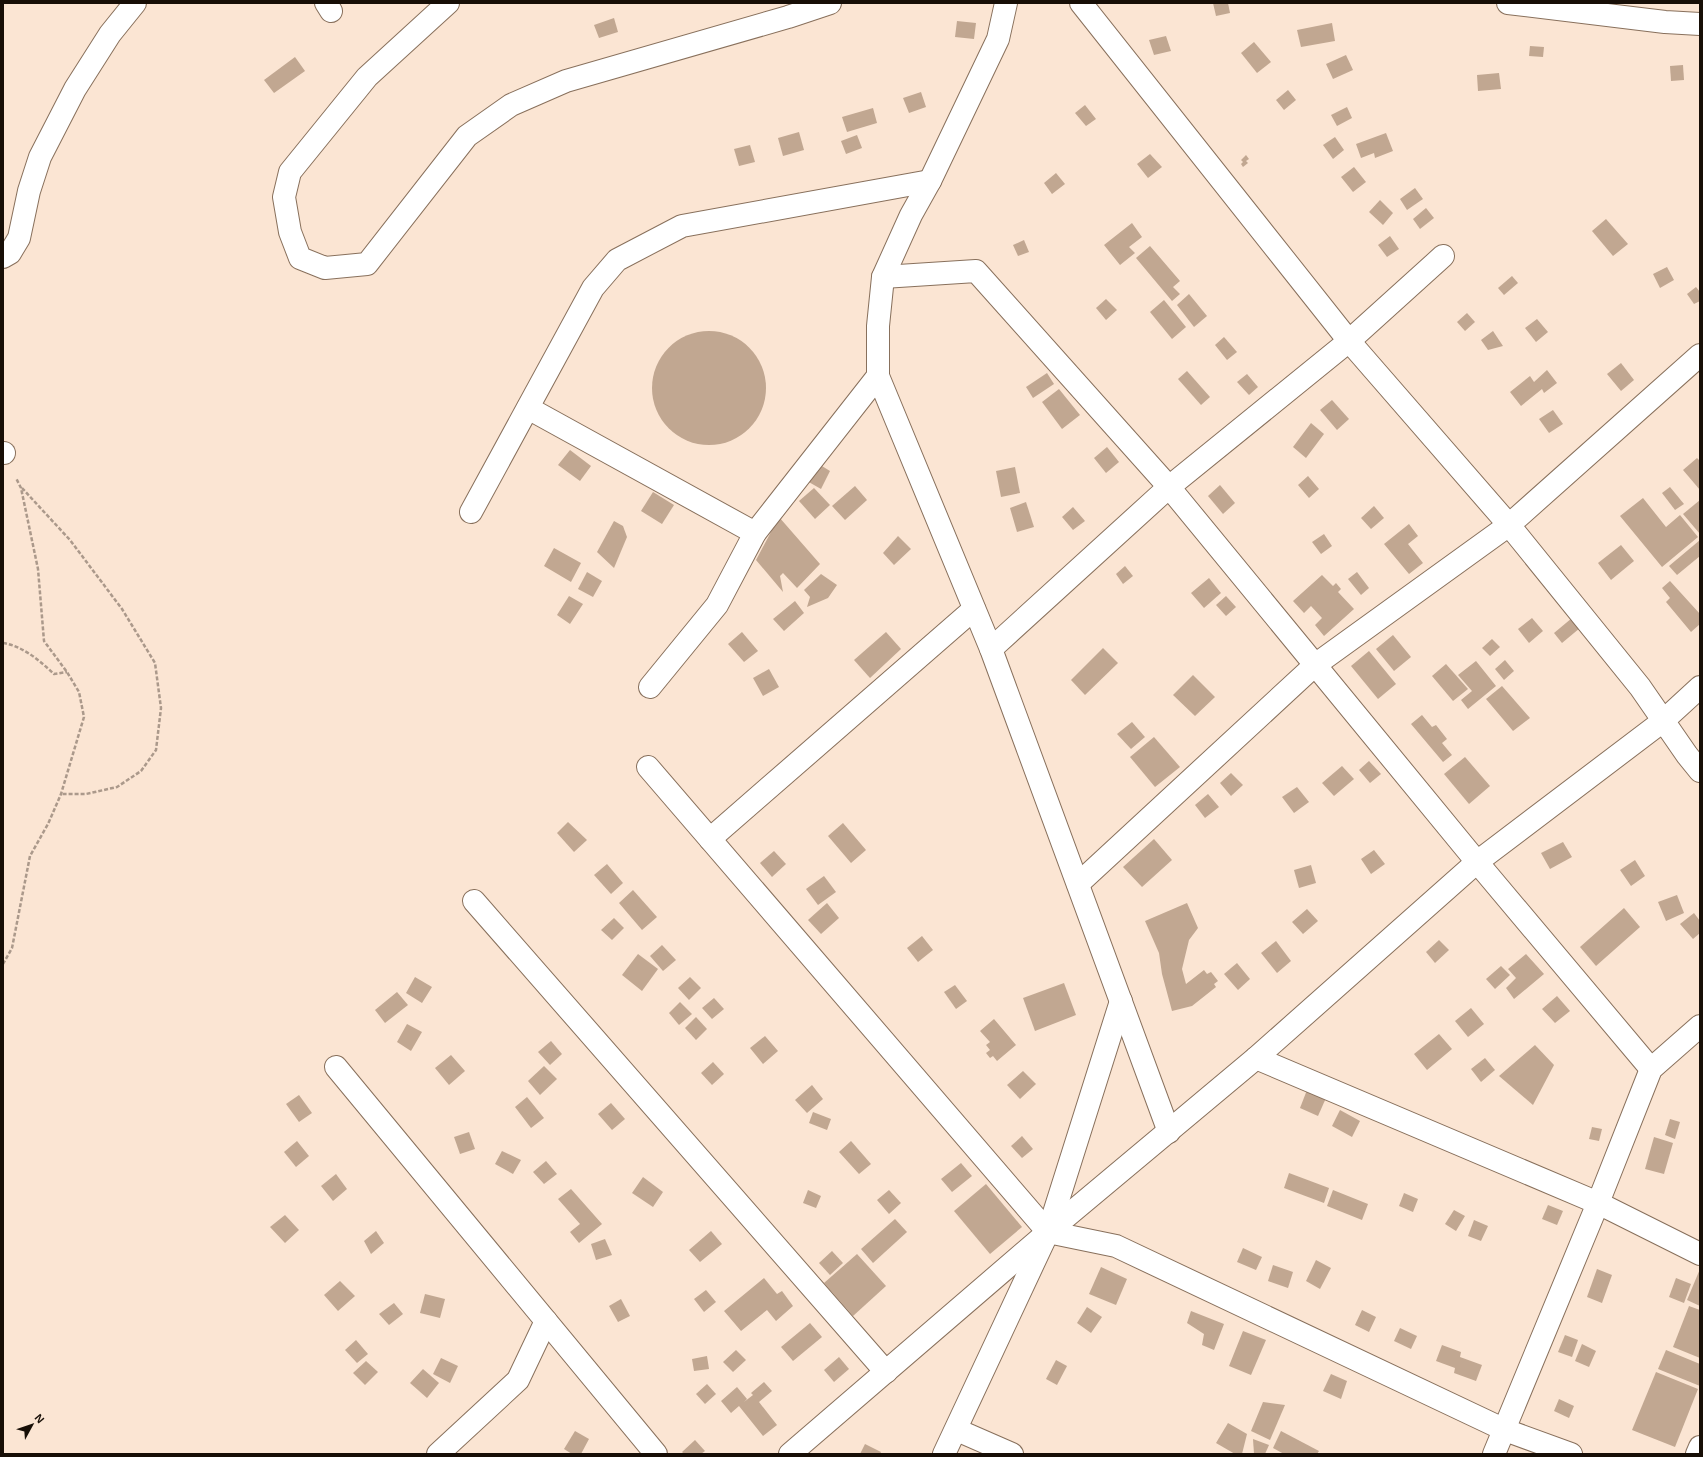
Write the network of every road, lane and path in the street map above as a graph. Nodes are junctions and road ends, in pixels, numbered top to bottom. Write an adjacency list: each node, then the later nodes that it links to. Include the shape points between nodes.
1 (135, 3): 11 (street, via 110,34 75,89 40,157 29,191 19,238 10,253)
2 (448, 3): 7 (street, via 367,77 290,172 284,197 290,232 300,258 325,268 367,264 467,136 511,105 566,81)
3 (830, 3): 7 (street)
4 (1006, 3): 9 (street, via 998,39)
5 (1081, 3): 13 (street)
6 (1508, 3): 8 (street)
7 (782, 10)
8 (1700, 24)
9 (930, 180): 12 (street); 16 (street, via 682,226 617,260 593,288)
10 (1443, 256): 13 (street)
11 (3, 257)
12 (883, 277): 15 (street, via 878,326); 18 (street, via 976,271)
13 (1349, 341): 18 (street); 21 (street)
14 (1700, 355): 21 (street)
15 (878, 376): 22 (street); 23 (street)
16 (528, 408): 20 (street); 22 (street)
17 (3, 453): 19 (path)
18 (1169, 487): 25 (street); 26 (street)
19 (21, 488): 27 (path, via 38,569 44,641); 33 (path, via 70,540 122,609 155,663 161,708 156,750 141,771 117,787 86,794)
20 (471, 512)
21 (1509, 525): 26 (street); 30 (street, via 1640,687)
22 (755, 533): 28 (street, via 717,605)
23 (974, 609): 25 (street); 34 (street)
24 (3, 643): 27 (path, via 10,644 37,659 54,674)
25 (991, 649): 36 (street)
26 (1315, 665): 35 (street); 36 (street)
27 (67, 672): 33 (path, via 79,692 84,717)
28 (650, 687)
29 (1700, 687): 30 (street)
30 (1663, 721): 32 (street); 35 (street)
31 (648, 767): 34 (street)
32 (1700, 770)
33 (60, 794): 38 (path, via 48,824 30,856 12,948)
34 (710, 839): 46 (street)
35 (1478, 862): 41 (street); 43 (street)
36 (1078, 884): 39 (street)
37 (474, 901): 49 (street)
38 (3, 964)
39 (1120, 1001): 44 (street); 46 (street)
40 (1700, 1026): 43 (street)
41 (1256, 1058): 44 (street); 45 (street)
42 (336, 1067): 48 (street)
43 (1651, 1069): 45 (street)
44 (1168, 1132): 46 (street)
45 (1598, 1203): 47 (street); 51 (street)
46 (1048, 1232): 49 (street); 50 (street); 51 (street, via 1116,1246)
47 (1700, 1254)
48 (546, 1321): 53 (street, via 518,1380); 54 (street)
49 (886, 1372): 55 (street)
50 (957, 1430): 56 (street); 57 (street)
51 (1505, 1430): 58 (street); 59 (street)
52 (1700, 1447): 60 (street)
53 (438, 1454)
54 (656, 1454)
55 (790, 1454)
56 (944, 1454)
57 (1012, 1454)
58 (1494, 1454)
59 (1572, 1454)
60 (1697, 1454)

